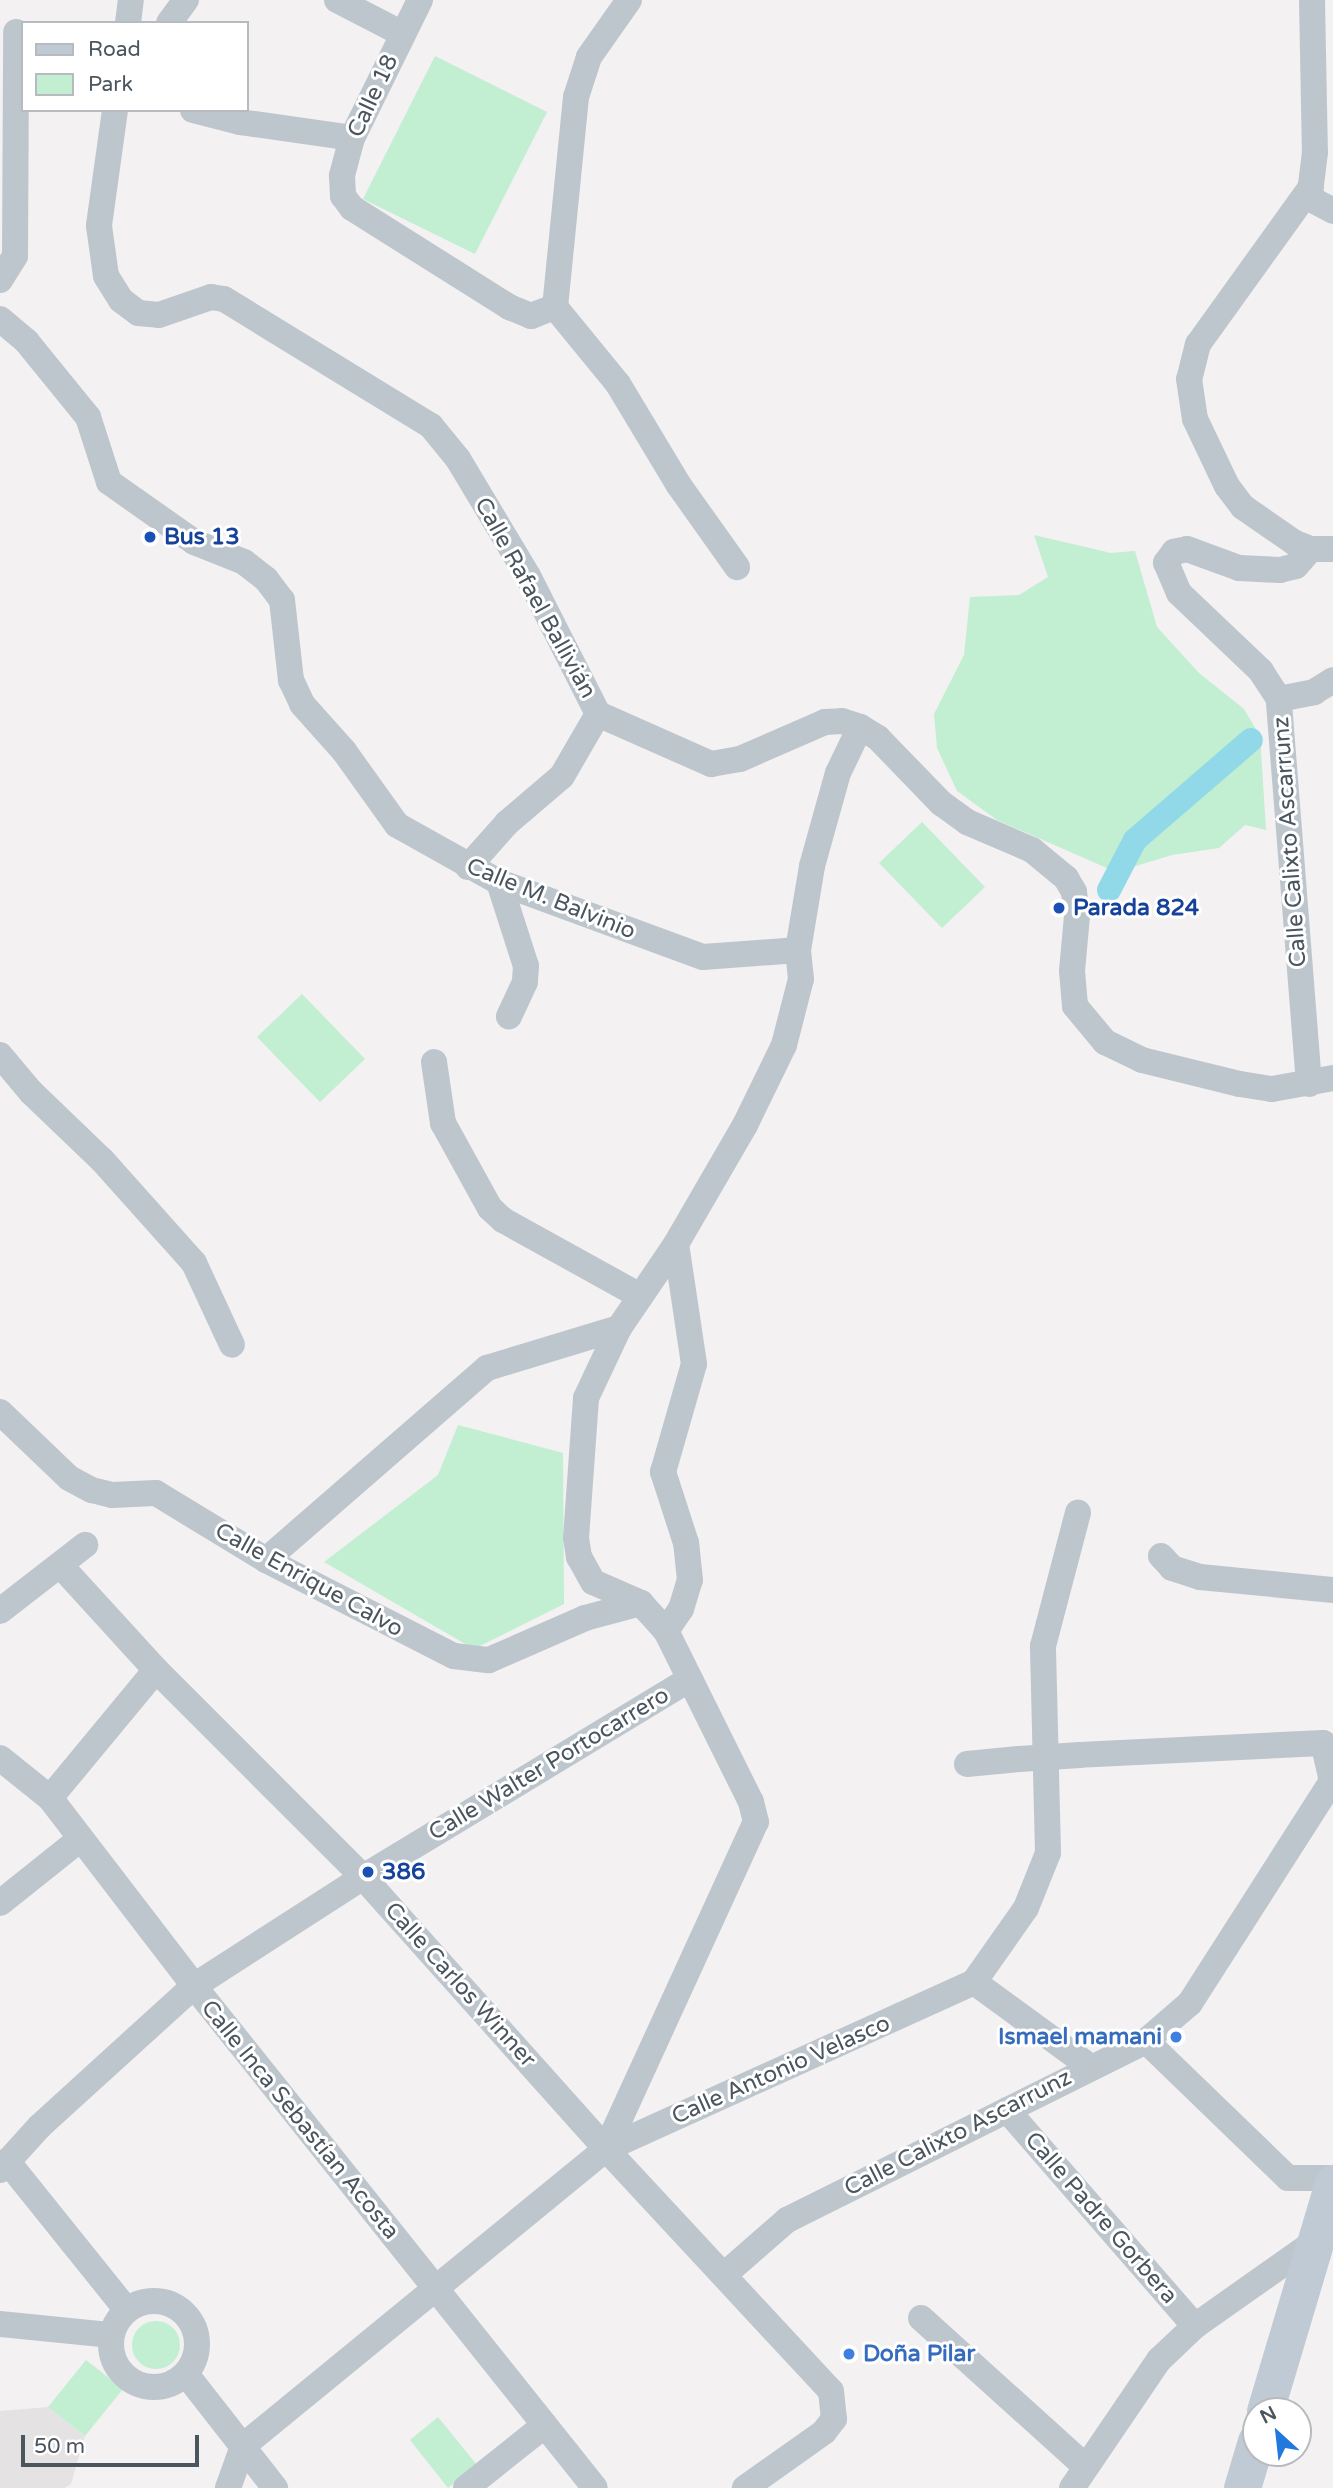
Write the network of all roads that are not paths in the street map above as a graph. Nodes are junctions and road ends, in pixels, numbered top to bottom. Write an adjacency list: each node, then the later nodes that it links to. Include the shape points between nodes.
1 (131, 0): 7 (street)
2 (186, 0): 8 (street)
3 (337, 0): 10 (street)
4 (420, 0): 10 (street, Calle 18)
5 (629, 0): 17 (street, via 589,57 576,97)
6 (1312, 0): 14 (street, Calle Calixto Ascarrunz, via 1315,152)
7 (128, 21)
8 (170, 21)
9 (13, 30): 16 (street, via 15,257)
10 (402, 34): 13 (street, Calle 18)
11 (115, 112): 23 (street, Calle Rafael Ballivián, via 99,226 106,276 121,300 138,313 159,315 211,297 237,304 430,426 458,459 528,576)
12 (201, 112): 13 (street)
13 (352, 138): 17 (street, Calle 18, via 342,176 343,196 352,208 509,307 531,316)
14 (1307, 197): 15 (street); 19 (street, Calle Calixto Ascarrunz, via 1198,344 1189,379 1195,419 1227,486 1259,520)
15 (1333, 211)
16 (0, 280)
17 (555, 307): 20 (street, via 618,384 678,484)
18 (0, 319): 25 (street, Calle M. Balvinio, via 27,342 88,417 109,482 194,541 244,562 266,579 282,600 291,680 313,720 344,751 397,825)
19 (1322, 549): 22 (street, Calle Calixto Ascarrunz, via 1296,566 1280,570 1239,568 1187,549 1174,552 1166,563 1179,593 1261,671)
20 (737, 567)
21 (1333, 680): 22 (street, via 1314,692)
22 (1279, 699): 31 (street, Calle Calixto Ascarrunz)
23 (598, 714): 24 (street, Calle Rafael Ballivián, via 711,764 740,758 825,722); 25 (street, via 562,776 508,823)
24 (860, 727): 27 (street, Calle Walter Portocarrero, via 838,773 812,866); 31 (street, Calle Rafael Ballivián, via 878,738 941,803 967,822 1032,850 1066,878 1074,892 1077,916 1072,971 1075,1006 1105,1041 1142,1059 1240,1084 1272,1089)
25 (468, 867): 26 (street, Calle M. Balvinio)
26 (499, 882): 27 (street, Calle M. Balvinio, via 703,957); 28 (street, via 526,966 525,982)
27 (798, 950): 32 (street, Calle Walter Portocarrero, via 801,979 784,1045 745,1125)
28 (509, 1017)
29 (0, 1055): 35 (street, via 194,1263)
30 (434, 1062): 33 (street, via 443,1123 490,1208 503,1220)
31 (1321, 1081)
32 (676, 1244): 33 (street, Calle Walter Portocarrero); 45 (street, via 694,1364 663,1472 686,1543 690,1580 681,1609)
33 (640, 1296): 34 (street, Calle Walter Portocarrero)
34 (619, 1328): 40 (street, via 487,1368); 43 (street, Calle Walter Portocarrero, via 586,1398 576,1538 579,1556 593,1582)
35 (232, 1345)
36 (0, 1412): 40 (street, Calle Enrique Calvo, via 69,1478 113,1495 156,1493)
37 (1078, 1513): 54 (street, via 1043,1646 1048,1853 1026,1908)
38 (85, 1545): 41 (street)
39 (1161, 1556): 42 (street, via 1172,1568 1199,1577)
40 (266, 1560): 43 (street, Calle Enrique Calvo, via 395,1629 471,1660 503,1655 585,1618)
41 (61, 1566): 44 (street); 46 (street, Calle Carlos Winner)
42 (1333, 1590)
43 (641, 1603): 45 (street, Calle Walter Portocarrero)
44 (0, 1611)
45 (666, 1631): 47 (street, Calle Walter Portocarrero)
46 (156, 1670): 50 (street); 52 (street, Calle Carlos Winner)
47 (690, 1679): 52 (street, Calle Walter Portocarrero); 59 (street, via 751,1802 756,1822)
48 (0, 1758): 50 (street, Calle Inca Sebastían Acosta)
49 (967, 1764): 56 (street, Calle Calixto Ascarrunz, bridge, via 1323,1743 1332,1781 1189,2003)
50 (50, 1798): 51 (street, Calle Inca Sebastían Acosta)
51 (79, 1840): 53 (street); 55 (street, Calle Inca Sebastían Acosta)
52 (363, 1877): 55 (street, Calle Walter Portocarrero); 59 (street, Calle Carlos Winner)
53 (0, 1903)
54 (974, 1982): 57 (street); 59 (street, Calle Antonio Velasco)
55 (194, 1986): 60 (street, Calle Walter Portocarrero); 65 (street, Calle Inca Sebastían Acosta)
56 (1146, 2041): 57 (street, Calle Calixto Ascarrunz); 61 (street, via 1288,2178)
57 (1090, 2066): 58 (street, Calle Calixto Ascarrunz)
58 (1007, 2110): 64 (street, Calle Calixto Ascarrunz, via 787,2220); 69 (street, Calle Padre Gorbera)
59 (606, 2149): 64 (street, Calle Carlos Winner); 65 (street, Calle Antonio Velasco)
60 (4, 2165): 66 (street)
61 (1333, 2178)
62 (1333, 2183): 63 (street)
63 (1317, 2240): 69 (street); 72 (street)
64 (724, 2275): 81 (street, Calle Carlos Winner, via 831,2391 834,2419 824,2432)
65 (437, 2290): 73 (street, Calle Inca Sebastían Acosta); 74 (street, Calle Antonio Velasco)
66 (127, 2310): 70 (street); 71 (street, via 138,2304 164,2302 186,2315 193,2325 197,2351)
67 (922, 2318): 76 (street)
68 (0, 2324): 70 (street)
69 (1195, 2326): 76 (street, via 1159,2360)
70 (111, 2335): 71 (street, via 114,2363 133,2383 161,2387)
71 (186, 2374): 74 (street)
72 (1269, 2397)
73 (545, 2426): 79 (street); 80 (street, Calle Inca Sebastían Acosta)
74 (243, 2446): 77 (street); 78 (street)
75 (1248, 2467): 82 (street)
76 (1079, 2477)
77 (228, 2488)
78 (275, 2488)
79 (466, 2488)
80 (595, 2488)
81 (745, 2488)
82 (1242, 2488)

